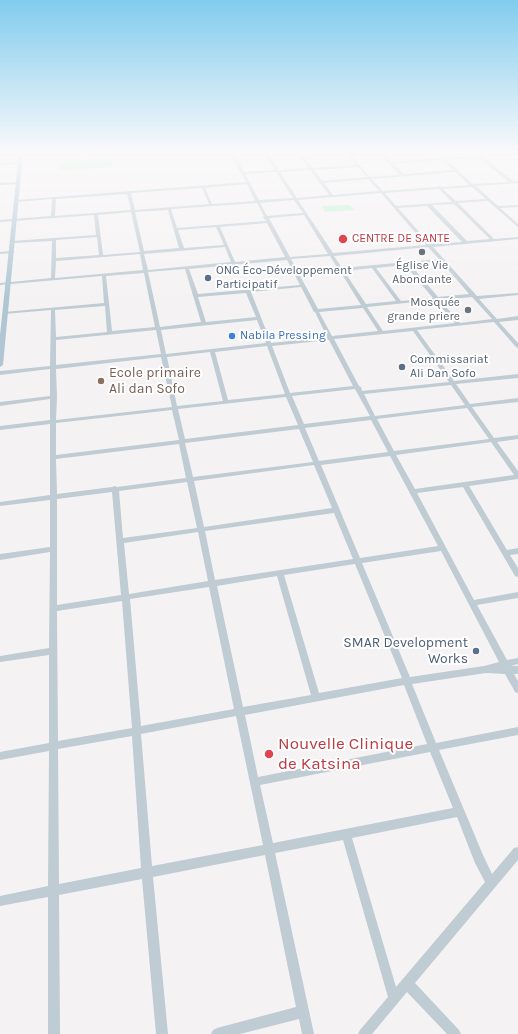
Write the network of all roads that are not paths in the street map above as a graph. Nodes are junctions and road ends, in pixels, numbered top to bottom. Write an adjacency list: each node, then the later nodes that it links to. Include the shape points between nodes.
1 (17, 201): 23 (main road)
2 (54, 201): 21 (street)
3 (130, 201): 18 (street)
4 (209, 201): 13 (street)
5 (267, 201): 10 (street)
6 (296, 201): 20 (street)
7 (389, 201): 15 (street)
8 (468, 201): 11 (street)
9 (491, 201): 16 (street)
10 (258, 202): 13 (street); 22 (street)
11 (455, 202): 12 (street); 31 (street)
12 (428, 204): 15 (street); 33 (street)
13 (211, 205): 17 (street)
14 (518, 206): 16 (street)
15 (394, 207): 35 (street)
16 (498, 207): 26 (street)
17 (169, 208): 18 (street); 27 (street)
18 (132, 211): 19 (street); 39 (street)
19 (96, 214): 21 (street); 28 (street)
20 (304, 214): 22 (street); 40 (street)
21 (54, 217): 23 (street)
22 (267, 219): 25 (street); 42 (street)
23 (15, 220): 24 (street); 32 (main road)
24 (0, 221)
25 (218, 226): 27 (street); 34 (street)
26 (518, 226)
27 (176, 229): 36 (street)
28 (99, 236): 30 (street); 41 (street)
29 (518, 238): 31 (street)
30 (54, 239): 32 (street); 43 (street)
31 (494, 241): 33 (street)
32 (13, 242): 37 (main road)
33 (466, 243): 35 (street)
34 (226, 246): 36 (street); 45 (street)
35 (429, 246): 40 (street); 44 (street)
36 (182, 250): 39 (street)
37 (12, 252): 38 (street); 53 (main road)
38 (0, 253)
39 (141, 253): 41 (street); 50 (street)
40 (332, 255): 42 (street); 49 (street)
41 (101, 256): 43 (street)
42 (288, 259): 45 (street); 55 (street)
43 (53, 260): 52 (street)
44 (442, 260): 46 (street); 59 (street)
45 (234, 264): 48 (street)
46 (407, 264): 47 (street); 60 (street)
47 (373, 267): 49 (street); 61 (street)
48 (187, 268): 50 (street); 58 (street)
49 (340, 270): 63 (street)
50 (145, 272): 51 (street); 73 (street)
51 (104, 275): 52 (street); 62 (street)
52 (53, 280): 53 (street)
53 (7, 283): 54 (street); 66 (main road)
54 (0, 284)
55 (302, 286): 56 (street); 65 (street)
56 (248, 291): 58 (street); 67 (street)
57 (518, 294): 59 (street)
58 (196, 296): 71 (street)
59 (474, 296): 60 (street); 69 (street)
60 (435, 298): 61 (street); 72 (street)
61 (399, 302): 63 (street)
62 (106, 304): 64 (street); 76 (street)
63 (364, 305): 65 (street); 75 (street)
64 (54, 309): 66 (street); 80 (street)
65 (315, 310): 79 (street)
66 (4, 314): 70 (main road)
67 (258, 318): 71 (street); 81 (street)
68 (518, 318): 69 (street)
69 (495, 320): 72 (street); 78 (street)
70 (2, 323): 85 (main road)
71 (204, 323): 73 (street)
72 (458, 324): 74 (street)
73 (157, 328): 76 (street); 84 (street)
74 (414, 328): 75 (street); 89 (street)
75 (381, 332): 79 (street)
76 (110, 333): 80 (street)
77 (518, 334): 78 (street)
78 (508, 335): 82 (street)
79 (329, 337): 81 (street); 90 (street)
80 (54, 339): 86 (street)
81 (267, 344): 83 (street); 91 (street)
82 (518, 346)
83 (212, 350): 84 (street); 94 (street)
84 (163, 355): 86 (street); 97 (street)
85 (0, 365)
86 (55, 367): 87 (street); 92 (street)
87 (0, 373)
88 (518, 376): 89 (street)
89 (452, 383): 90 (street); 96 (street)
90 (359, 390): 91 (street); 98 (street)
91 (288, 394): 94 (street); 100 (street)
92 (54, 397): 95 (street); 99 (street)
93 (518, 400): 96 (street)
94 (226, 402): 97 (street)
95 (0, 404)
96 (469, 406): 98 (street); 103 (street)
97 (174, 408): 99 (street); 104 (street)
98 (374, 418): 100 (street); 105 (street)
99 (54, 422): 101 (street); 106 (street)
100 (301, 427): 104 (street); 107 (street)
101 (0, 428)
102 (518, 437): 103 (street)
103 (493, 440): 105 (street); 108 (street)
104 (182, 442): 106 (street); 109 (street)
105 (392, 453): 107 (street); 112 (street)
106 (54, 457): 113 (street)
107 (316, 463): 109 (street); 115 (street)
108 (518, 477): 110 (street)
109 (190, 478): 111 (street); 116 (street)
110 (465, 485): 112 (street); 121 (street)
111 (115, 488): 113 (street); 117 (street)
112 (412, 492): 118 (street)
113 (54, 496): 114 (street); 119 (street)
114 (0, 504)
115 (336, 510): 116 (street); 123 (street)
116 (201, 530): 117 (street); 126 (street)
117 (120, 542): 128 (street)
118 (442, 548): 123 (street); 129 (street)
119 (54, 549): 122 (street); 130 (street)
120 (518, 551): 121 (street)
121 (506, 553): 125 (street)
122 (0, 557)
123 (358, 561): 124 (street); 136 (street)
124 (280, 573): 126 (street); 138 (street)
125 (518, 574)
126 (212, 584): 128 (street); 139 (street)
127 (518, 595): 129 (street)
128 (125, 597): 130 (street); 140 (street)
129 (472, 602): 134 (street)
130 (55, 608): 131 (street)
131 (54, 651): 132 (street); 142 (street)
132 (0, 659)
133 (518, 661): 134 (street)
134 (506, 668): 135 (street); 136 (street); 137 (street)
135 (518, 670)
136 (407, 682): 138 (street); 143 (street)
137 (518, 689)
138 (316, 698): 139 (street)
139 (240, 712): 140 (street); 145 (street)
140 (137, 730): 142 (street); 150 (street)
141 (518, 730): 143 (street)
142 (54, 746): 144 (street); 152 (street)
143 (433, 748): 145 (street); 146 (street)
144 (0, 756)
145 (254, 782): 148 (street)
146 (459, 812): 147 (street); 151 (street)
147 (346, 834): 148 (street); 155 (street)
148 (268, 849): 150 (street); 156 (street)
149 (518, 852): 151 (street)
150 (147, 872): 152 (street); 158 (street)
151 (492, 884): 154 (street)
152 (54, 890): 153 (street); 157 (street)
153 (0, 901)
154 (407, 983): 155 (street); 162 (street)
155 (394, 1000): 161 (street)
156 (302, 1012): 159 (street); 160 (street)
157 (54, 1034)
158 (162, 1034)
159 (217, 1034)
160 (308, 1034)
161 (364, 1034)
162 (455, 1034)

